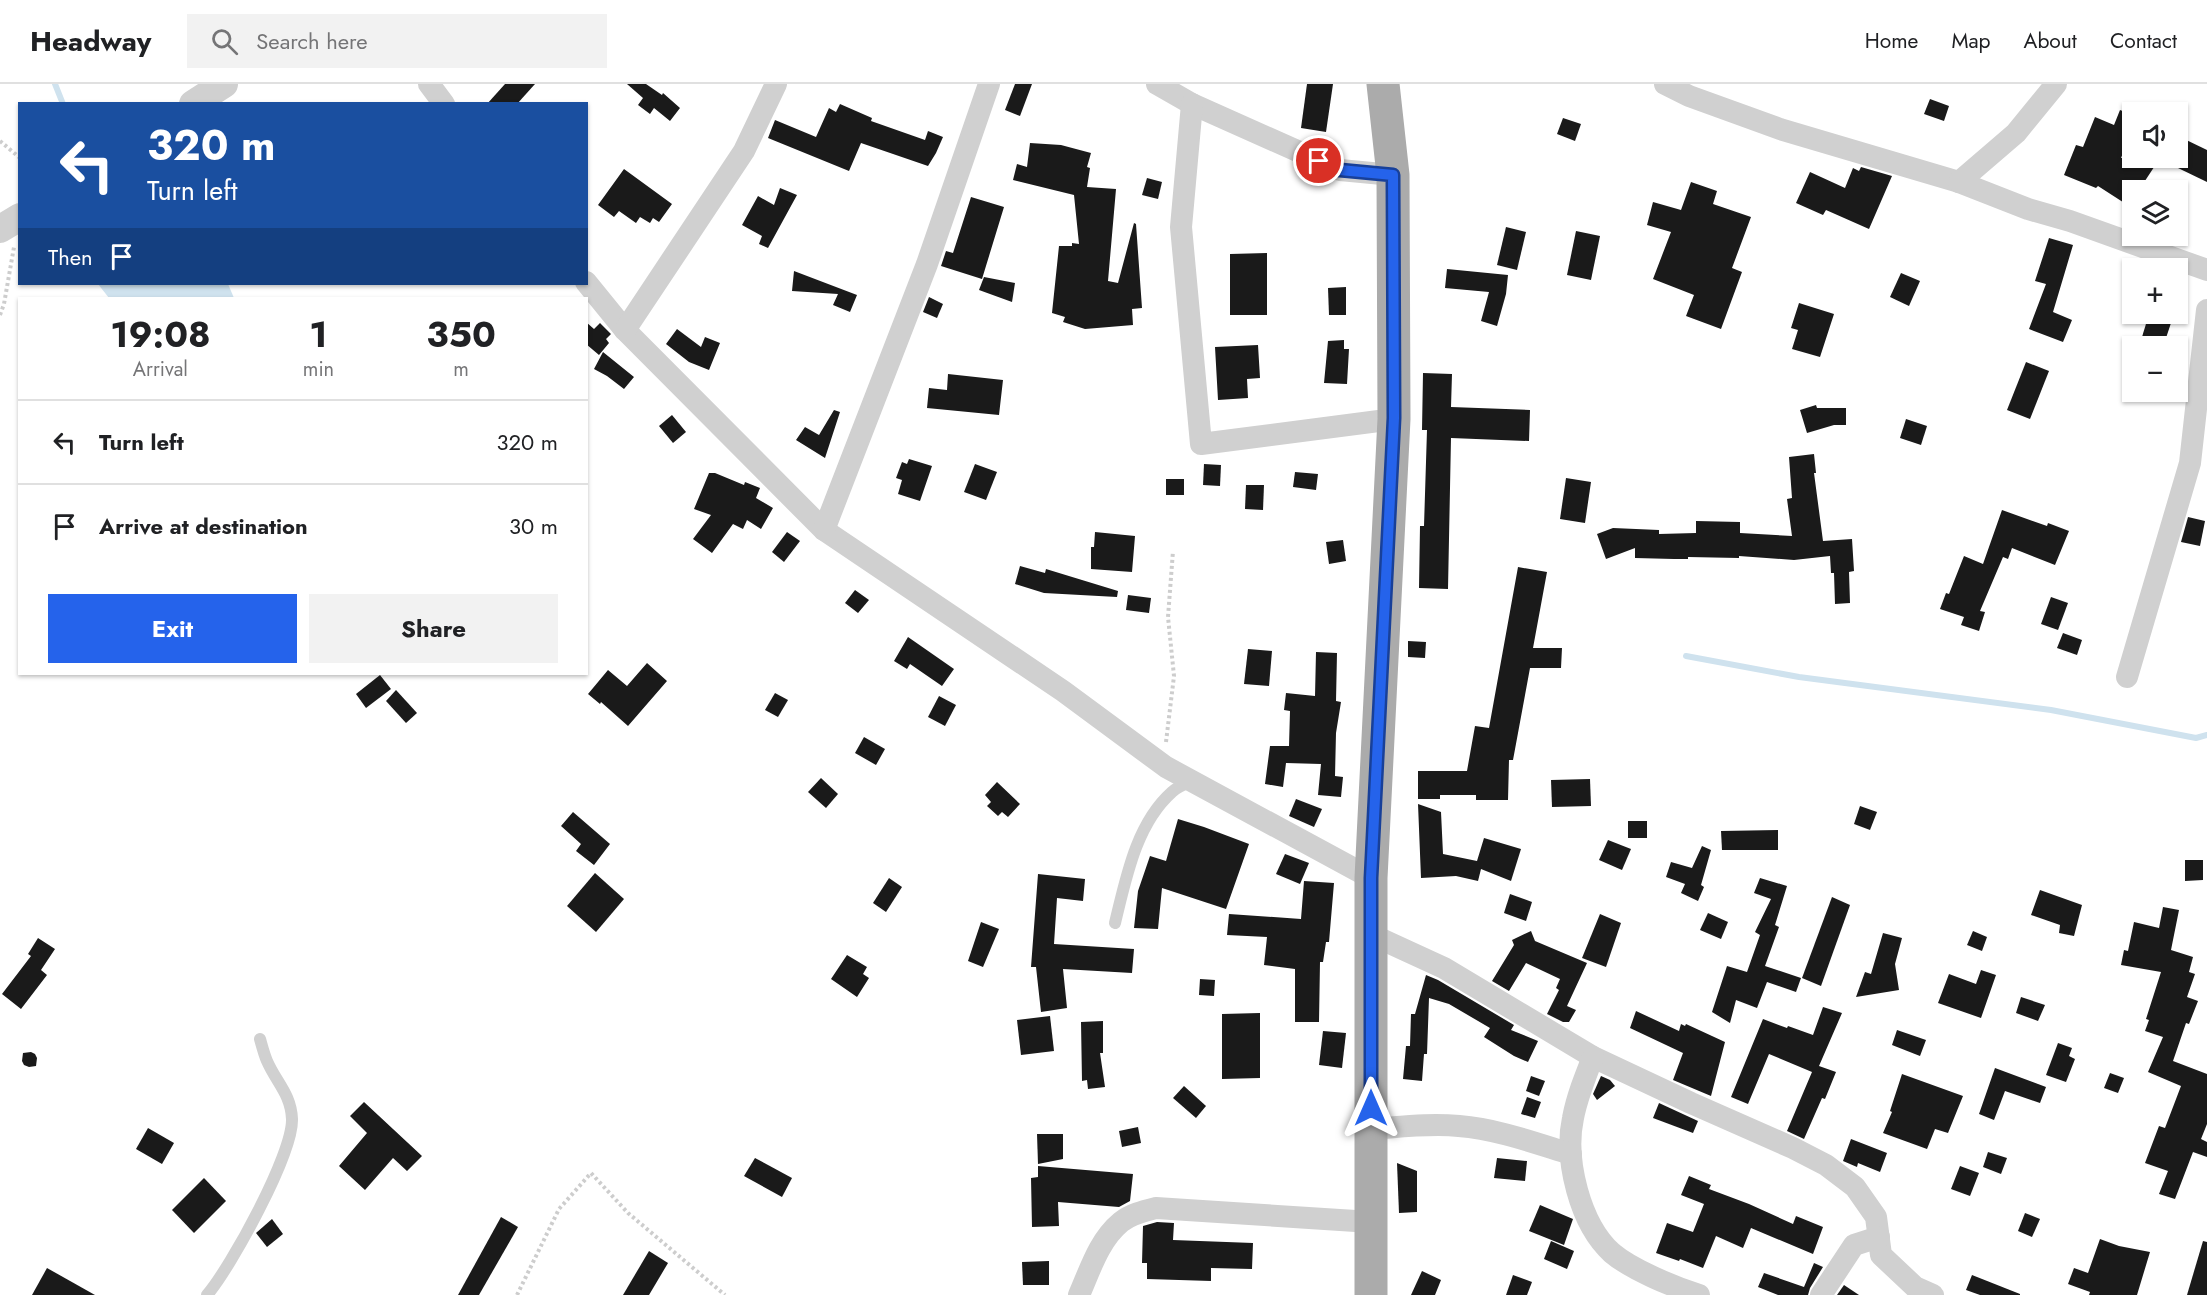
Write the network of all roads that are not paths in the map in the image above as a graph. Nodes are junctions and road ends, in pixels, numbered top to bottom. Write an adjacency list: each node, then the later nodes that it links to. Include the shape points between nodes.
1 (224, 84): 9 (street)
2 (429, 84): 10 (street)
3 (776, 84): 19 (street, via 744,151)
4 (989, 84): 21 (street, via 927,264)
5 (1157, 84): 11 (street)
6 (1383, 84): 12 (main road)
7 (1665, 84): 13 (street, via 1780,129)
8 (2056, 84): 13 (street, via 2016,133)
9 (196, 102)
10 (442, 102)
11 (1192, 104): 12 (street, via 1340,170); 20 (street, via 1180,226 1201,444)
12 (1393, 175): 20 (main road)
13 (1959, 182): 16 (street)
14 (18, 218): 15 (street)
15 (0, 229)
16 (2207, 270)
17 (588, 284): 19 (street)
18 (2207, 310): 22 (street, via 2190,463)
19 (625, 330): 21 (street)
20 (1394, 418): 24 (main road)
21 (825, 531): 23 (street, via 1063,691 1166,767)
22 (2127, 677)
23 (1192, 781): 24 (street); 25 (lane, via 1173,790 1148,823 1136,849)
24 (1371, 878): 26 (main road)
25 (1115, 923)
26 (1370, 934): 28 (street, via 1444,968); 29 (main road)
27 (260, 1039): 33 (lane, via 267,1062 285,1090 292,1120 283,1157 261,1204)
28 (1593, 1057): 30 (street, via 1572,1120); 32 (street, via 1826,1165 1855,1186 1876,1217)
29 (1371, 1130): 30 (street, via 1460,1126 1517,1137); 31 (main road)
30 (1571, 1154): 36 (street, via 1582,1211 1594,1234 1613,1254)
31 (1371, 1222): 34 (street, via 1156,1208 1121,1222 1107,1237); 35 (main road)
32 (1879, 1237): 37 (street, via 1854,1245); 38 (street, via 1881,1255 1915,1287)
33 (207, 1295)
34 (1079, 1295)
35 (1371, 1295)
36 (1699, 1295)
37 (1821, 1295)
38 (1933, 1295)

